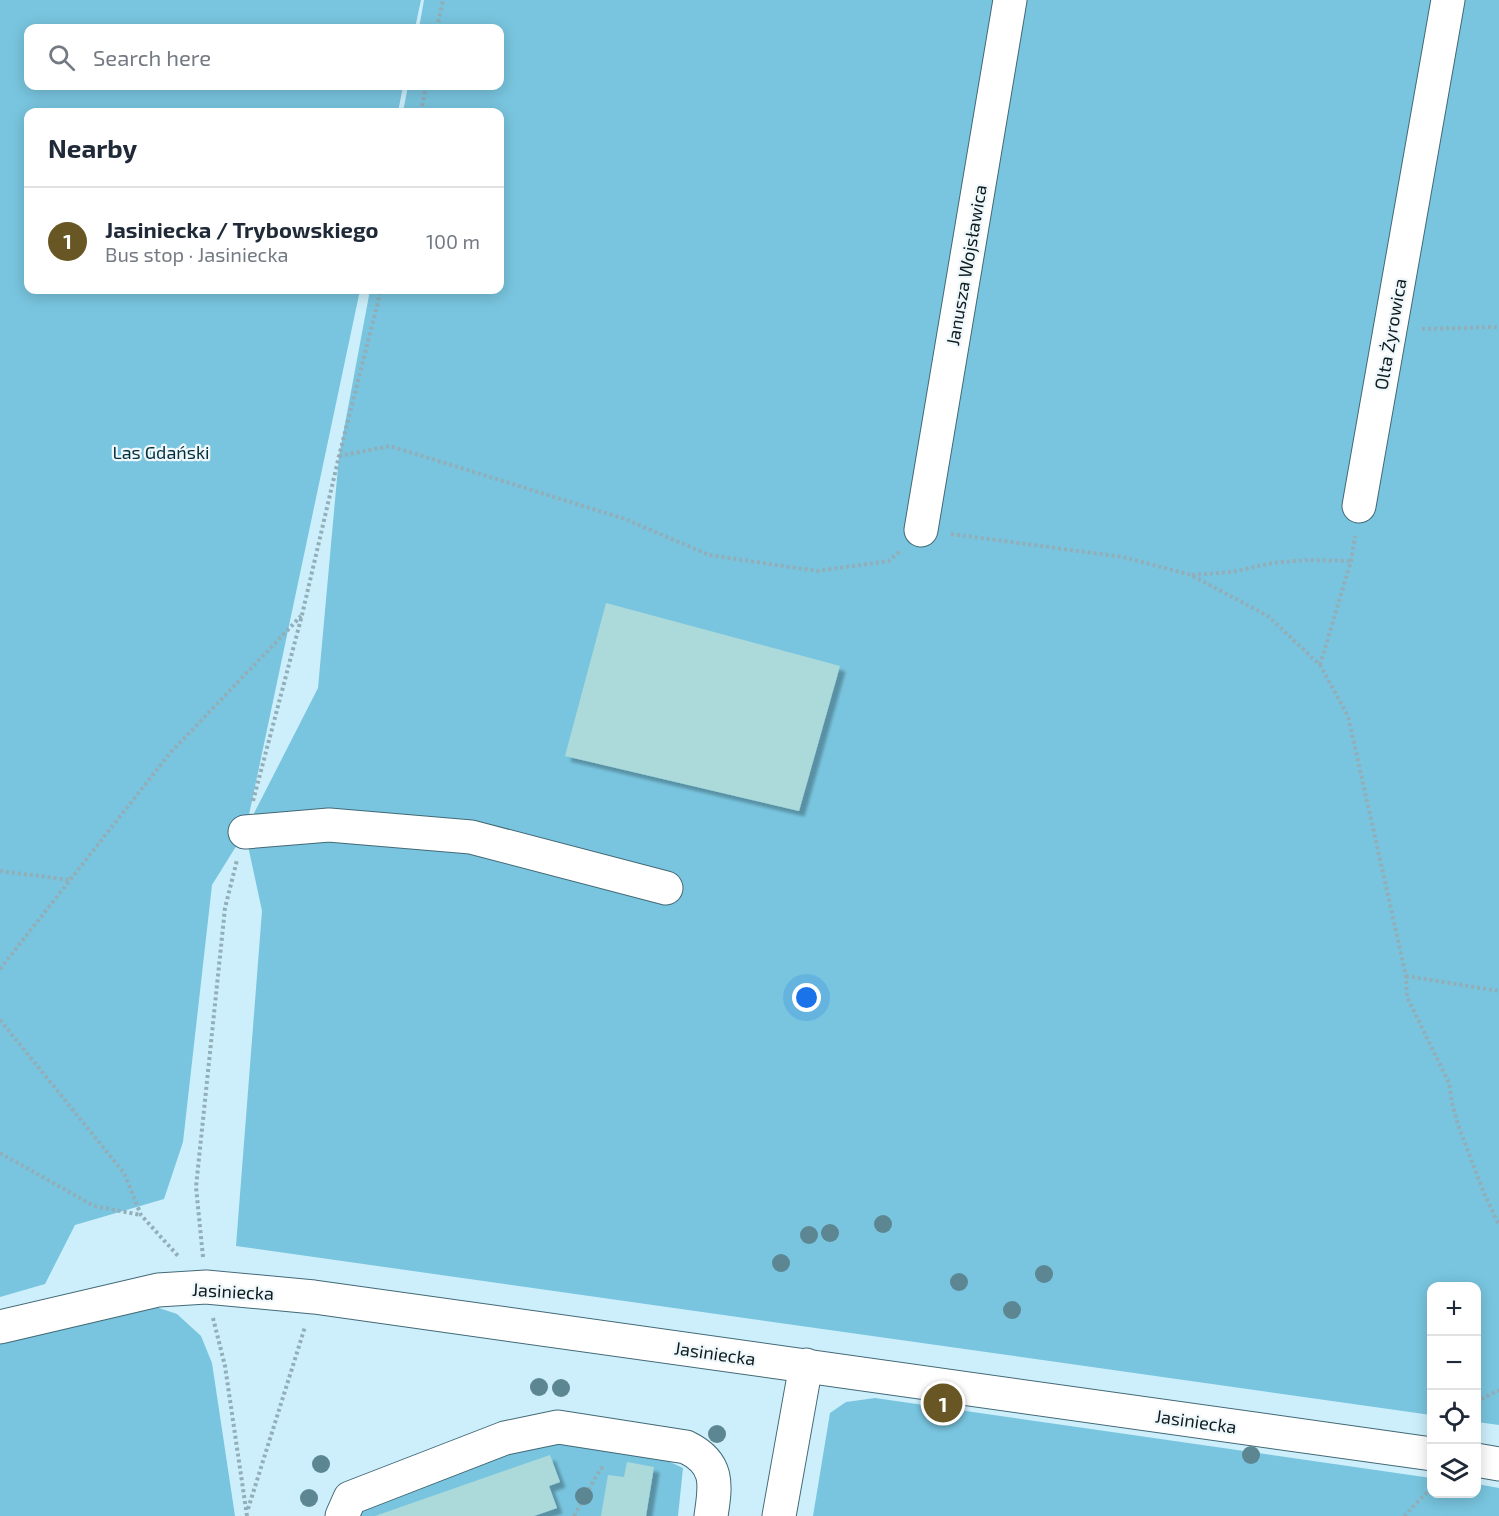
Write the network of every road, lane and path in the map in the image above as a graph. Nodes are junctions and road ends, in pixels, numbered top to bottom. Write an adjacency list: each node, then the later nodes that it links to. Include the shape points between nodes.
1 (443, 0): 4 (path)
2 (1010, 0): 12 (street, Janusza Wojsławica)
3 (1448, 0): 9 (street, Olta Żyrowica)
4 (438, 24)
5 (425, 90): 6 (path)
6 (422, 108)
7 (380, 294): 10 (path)
8 (1499, 327): 9 (path)
9 (1391, 330): 11 (street, Olta Żyrowica)
10 (339, 456): 12 (path, via 390,447 625,519 709,555 817,570 889,561); 15 (path)
11 (1359, 506): 13 (path)
12 (921, 530): 14 (path, via 1123,557)
13 (1351, 561): 14 (path, via 1272,563 1232,572); 16 (path)
14 (1191, 575): 16 (path, via 1268,616)
15 (302, 615): 17 (path); 19 (path, via 170,753)
16 (1320, 665): 22 (path, via 1348,717)
17 (245, 832): 20 (street, via 329,825 471,837); 28 (path, via 225,908 196,1187)
18 (0, 871): 19 (path)
19 (71, 880): 21 (path)
20 (666, 888)
21 (0, 969)
22 (1406, 976): 23 (path); 27 (path, via 1407,997 1449,1083 1458,1125)
23 (1499, 991)
24 (0, 1020): 26 (path, via 124,1173)
25 (0, 1153): 26 (path, via 94,1206)
26 (141, 1215): 28 (path)
27 (1499, 1225)
28 (206, 1287): 29 (street, Jasiniecka); 30 (street, Jasiniecka, via 158,1290); 39 (path, via 225,1366)
29 (314, 1297): 31 (street, Jasiniecka); 39 (path)
30 (0, 1327)
31 (806, 1365): 35 (street, Jasiniecka); 43 (street)
32 (1499, 1390): 33 (path)
33 (1481, 1399)
34 (628, 1438): 40 (street, via 558,1427 505,1438 350,1498); 41 (path, via 598,1473); 42 (street, via 686,1447 700,1454 713,1474)
35 (1427, 1453)
36 (1481, 1461): 37 (street)
37 (1499, 1464)
38 (1427, 1492): 44 (path)
39 (247, 1515)
40 (342, 1516)
41 (574, 1516)
42 (711, 1516)
43 (779, 1516)
44 (1404, 1516)

